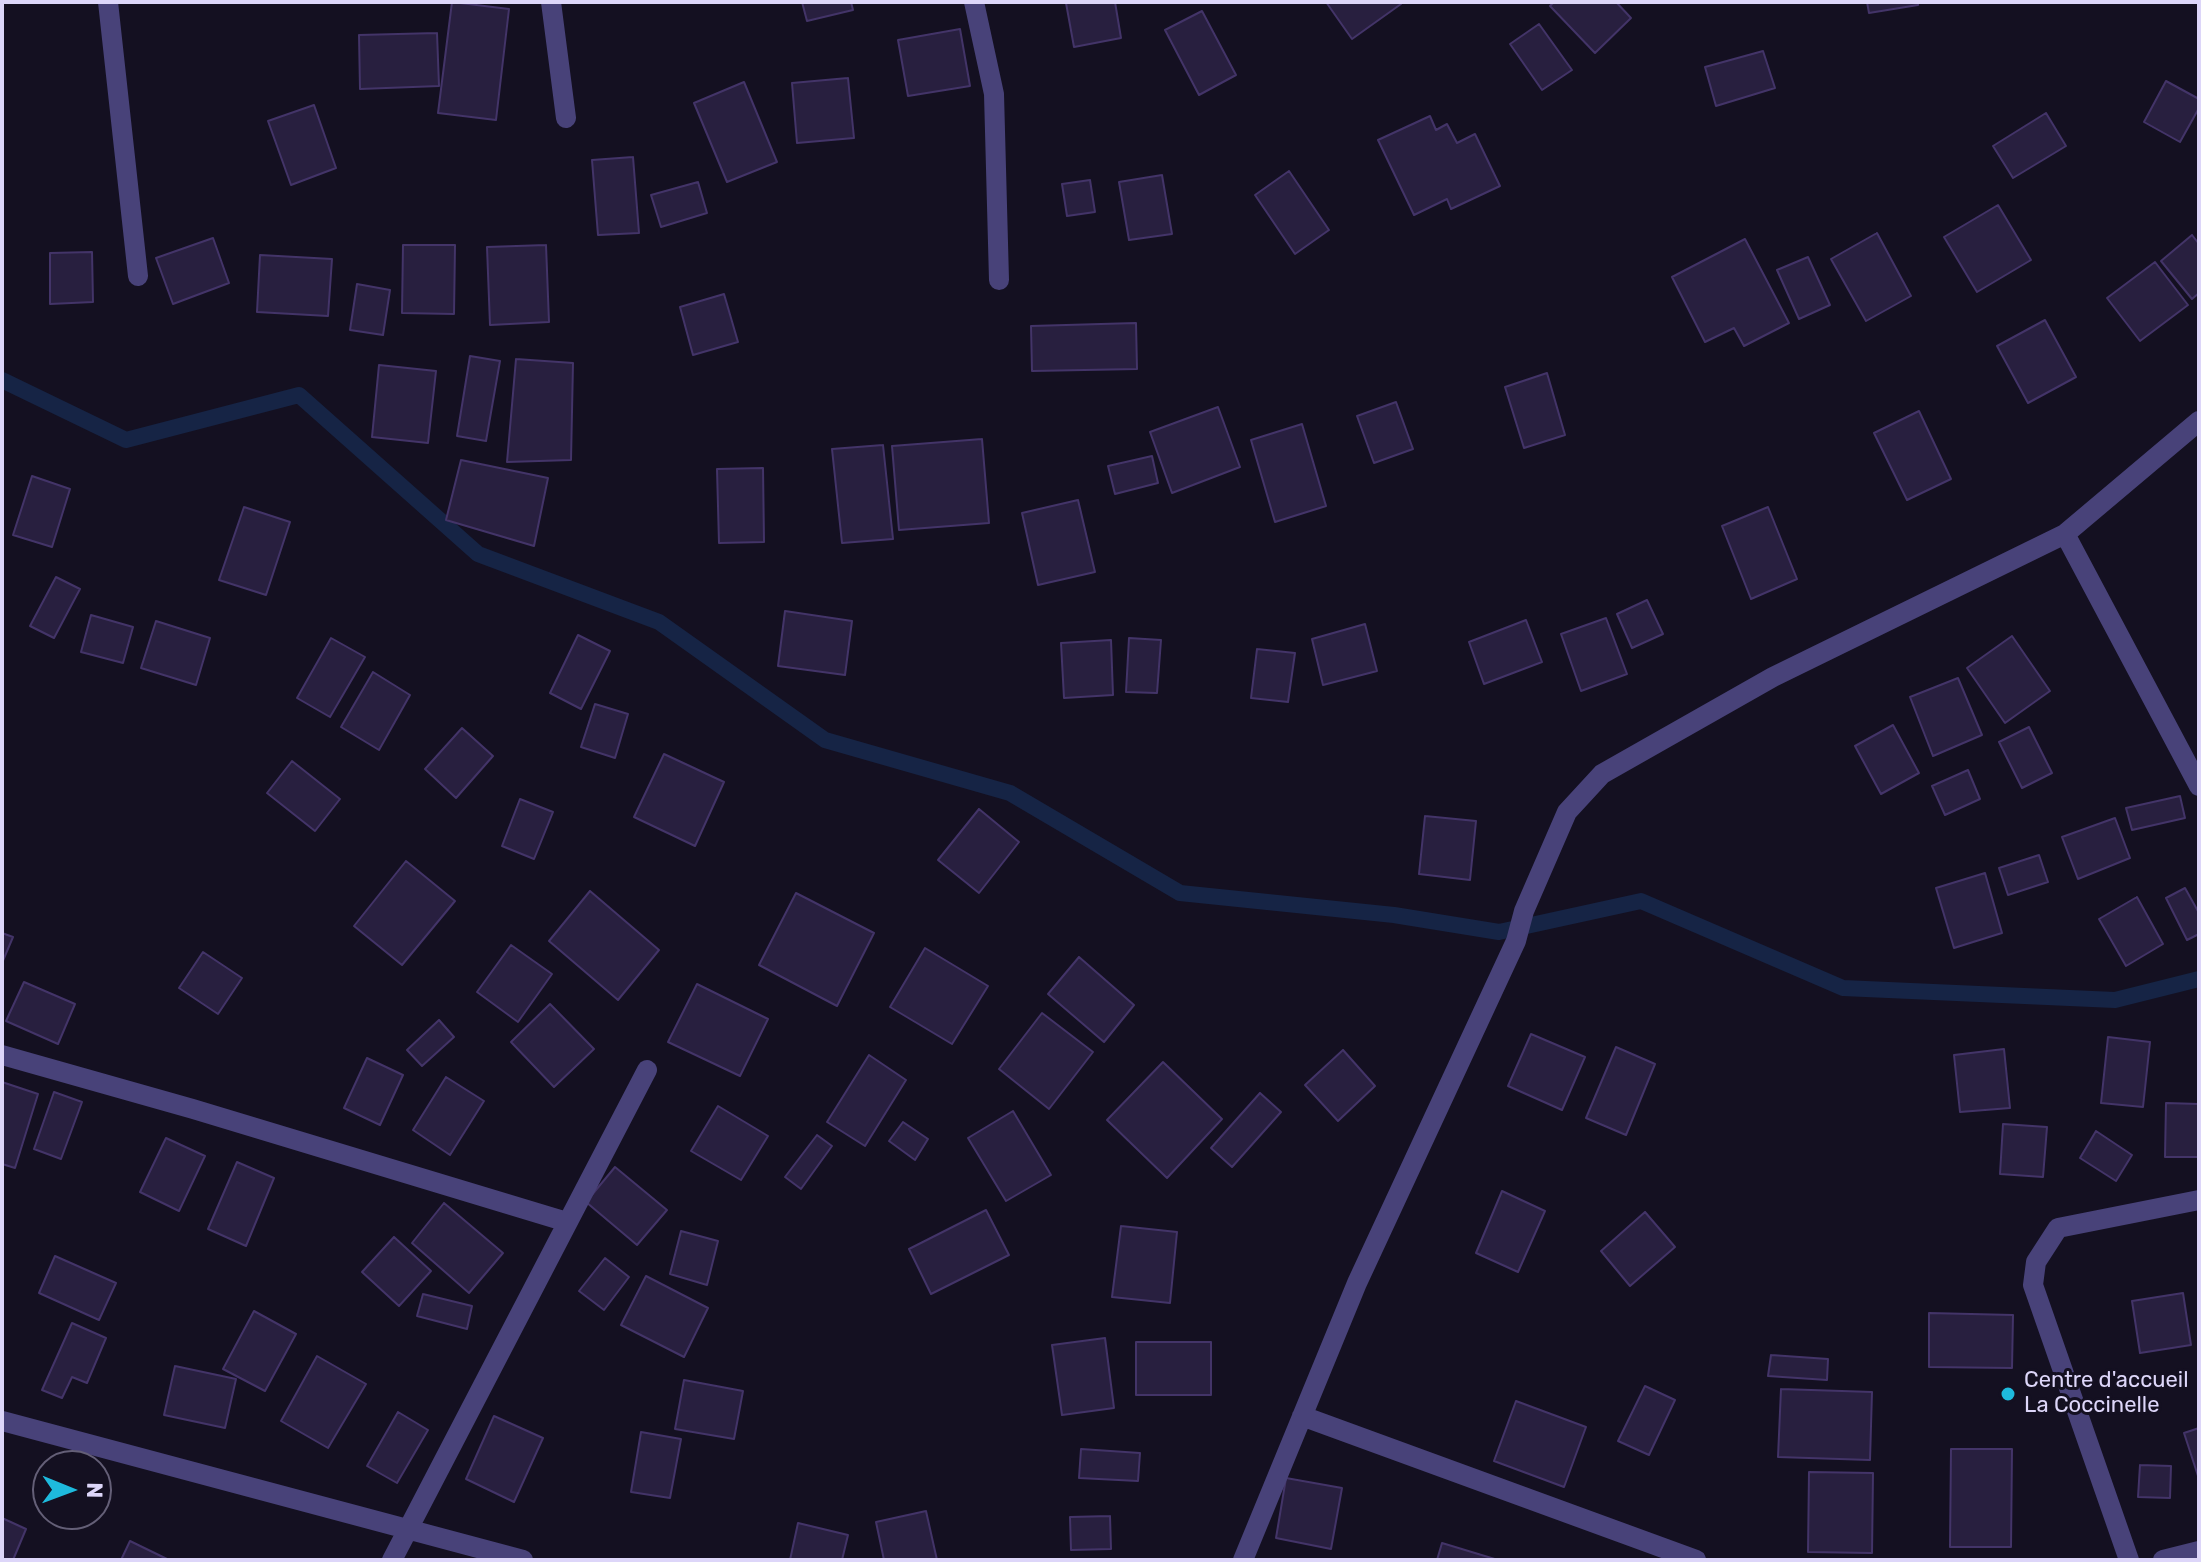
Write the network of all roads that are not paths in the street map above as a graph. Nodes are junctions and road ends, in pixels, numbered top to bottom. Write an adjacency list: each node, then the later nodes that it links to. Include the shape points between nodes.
1 (108, 2): 5 (street)
2 (551, 2): 4 (street)
3 (974, 2): 6 (street, via 994,94)
4 (566, 118)
5 (138, 276)
6 (999, 280)
7 (2199, 421): 8 (street)
8 (2065, 534): 9 (street); 14 (street, via 1773,677 1602,774 1567,812 1516,941 1357,1283)
9 (2199, 786)
10 (2, 1055): 13 (street)
11 (647, 1070): 13 (street)
12 (2199, 1200): 22 (street, via 2058,1228 2036,1262 2033,1285)
13 (567, 1222): 16 (street)
14 (1302, 1416): 20 (street); 21 (street)
15 (2, 1421): 16 (street)
16 (407, 1530): 18 (street); 19 (street)
17 (2199, 1551): 23 (street)
18 (392, 1560)
19 (523, 1560)
20 (1243, 1560)
21 (1696, 1560)
22 (2129, 1560)
23 (2163, 1560)

